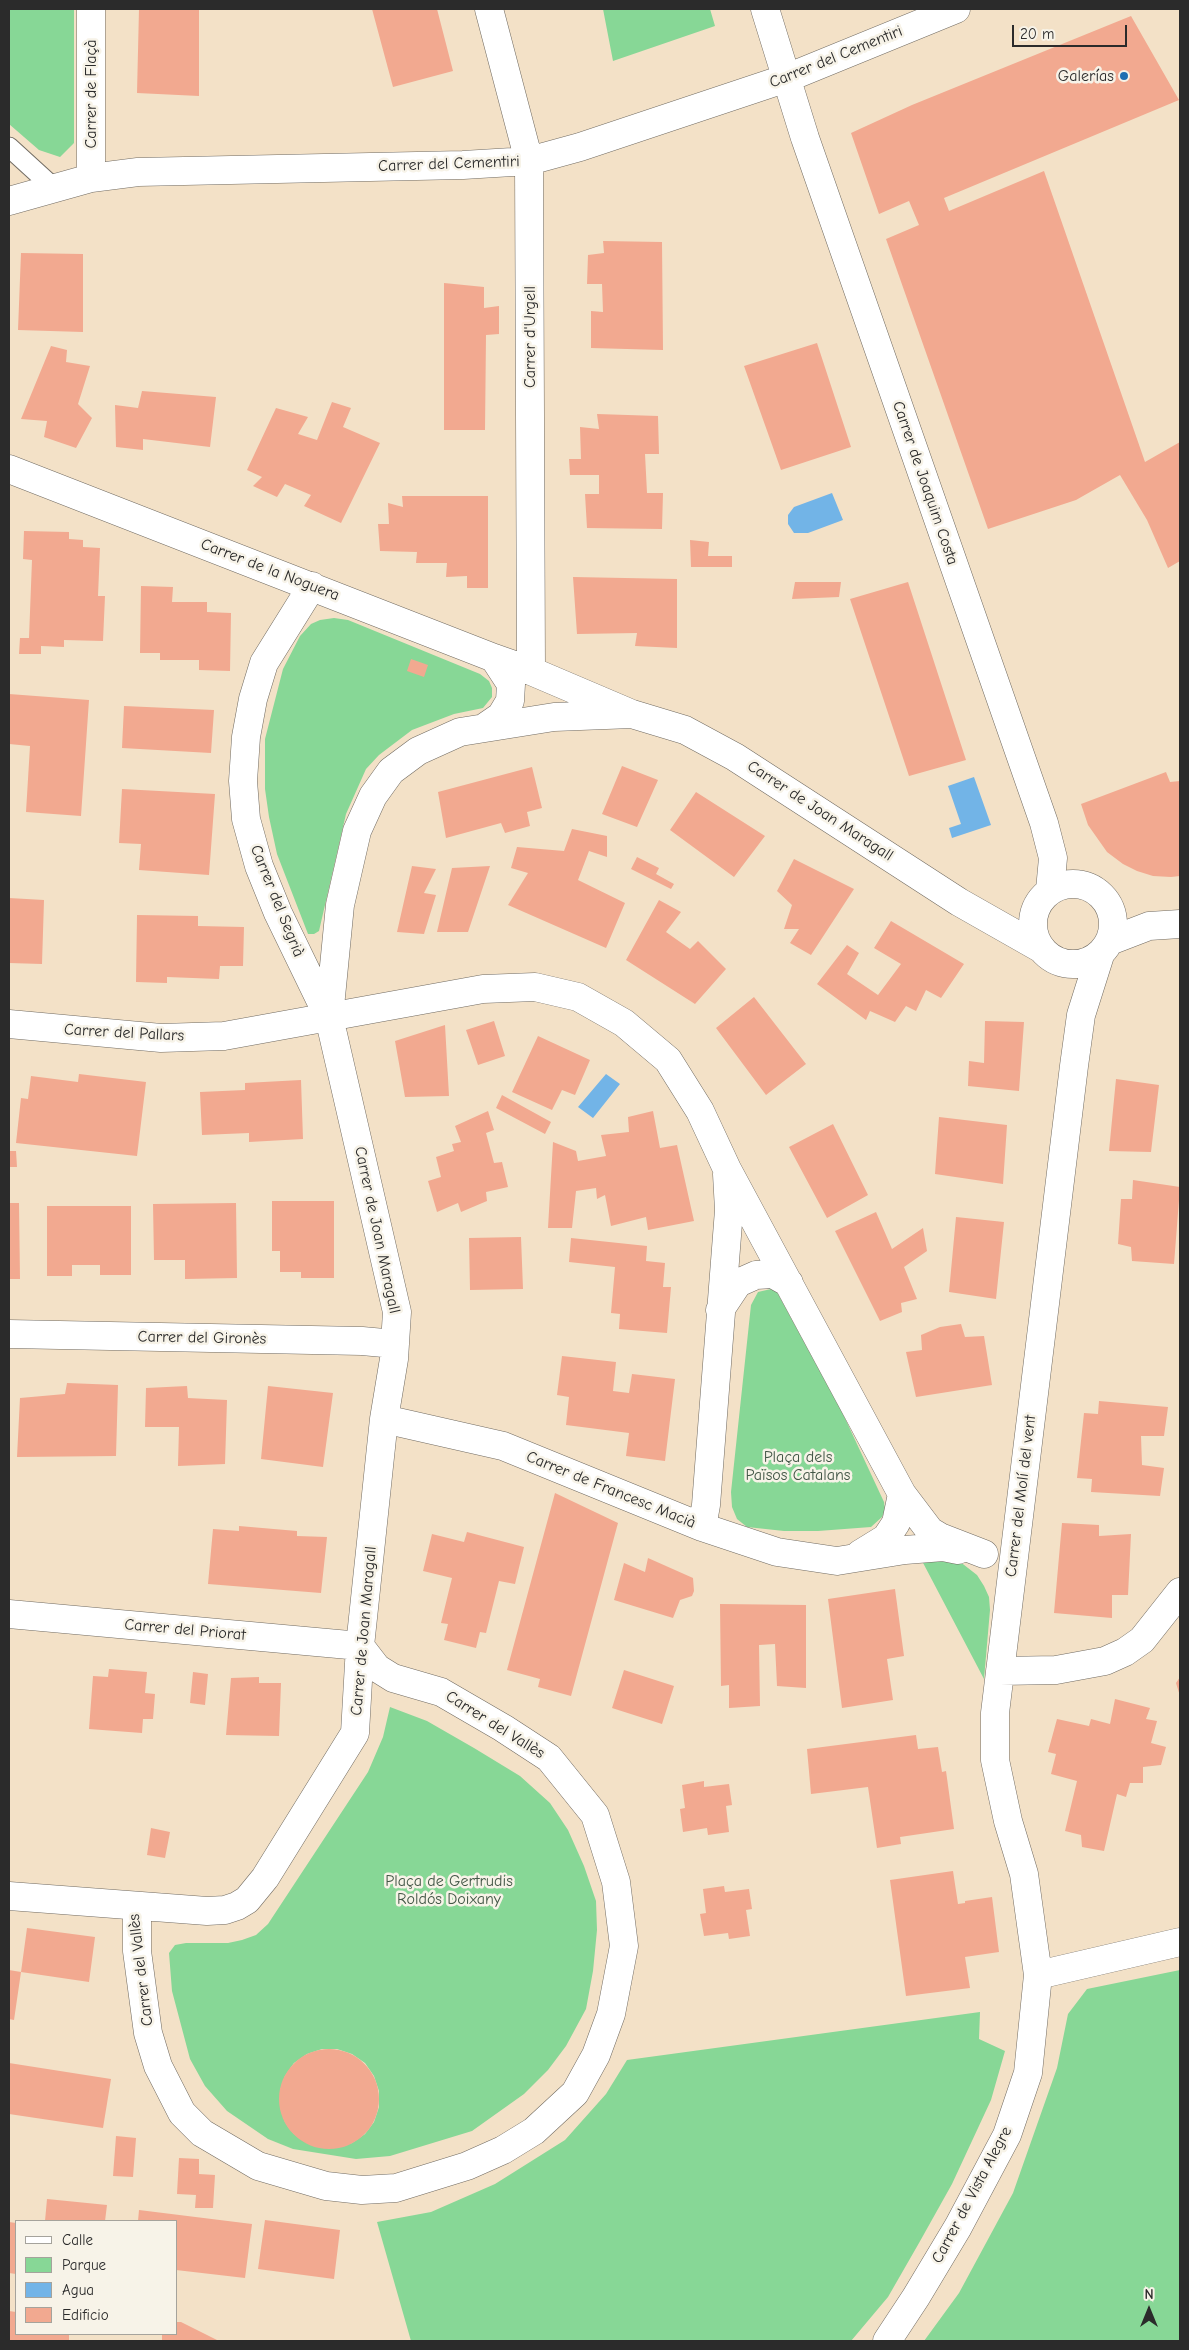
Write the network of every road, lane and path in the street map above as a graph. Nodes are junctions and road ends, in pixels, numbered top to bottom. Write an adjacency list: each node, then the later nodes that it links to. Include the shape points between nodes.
1 (91, 9): 8 (street, Carrer de Flaçà)
2 (489, 9): 7 (street, Carrer d'Urgell)
3 (765, 9): 5 (street, Carrer de Joaquim Costa)
4 (956, 9): 5 (street, Carrer del Cementiri)
5 (787, 78): 7 (street, Carrer del Cementiri, via 580,148); 17 (street, Carrer de Joaquim Costa, via 805,138 1044,823 1052,858)
6 (9, 147): 9 (lane)
7 (529, 161): 8 (street, Carrer del Cementiri, via 147,172); 14 (street, Carrer d'Urgell)
8 (92, 178): 9 (street, Carrer del Cementiri)
9 (54, 188): 10 (street, Carrer del Cementiri)
10 (9, 201)
11 (9, 469): 12 (street, Carrer de la Noguera)
12 (312, 586): 13 (street, Carrer de la Noguera); 27 (street, Carrer del Segrià, via 264,663 246,737 243,781 246,819 259,866 278,913)
13 (494, 658): 14 (street, Carrer de la Noguera); 16 (street, via 511,684 510,701 501,716)
14 (531, 670): 15 (street, Carrer de Joan Maragall)
15 (632, 714): 16 (street, Carrer de Joan Maragall, via 554,717); 20 (street, Carrer de Joan Maragall, via 685,730 735,756 959,902)
16 (485, 727): 27 (street, Carrer de Joan Maragall, via 460,732 418,751 391,771 373,796 358,831 340,905)
17 (1050, 890): 18 (street, via 1063,884 1077,883 1099,893); 19 (street, via 1037,904)
18 (1108, 903): 22 (street); 24 (street, via 1114,927)
19 (1032, 917): 20 (street); 23 (street, via 1034,936)
20 (1001, 924): 23 (street, Carrer de Joan Maragall)
21 (1180, 924): 22 (street)
22 (1149, 926): 24 (street)
23 (1040, 948): 25 (street)
24 (1105, 948): 25 (street, via 1077,964); 26 (street, Carrer del Molí del vent)
25 (1063, 963): 26 (street, Carrer del Molí del vent)
26 (1081, 1015): 39 (street, Carrer del Molí del vent)
27 (329, 1017): 28 (street, Carrer del Pallars, via 224,1036 162,1038); 29 (street, Carrer del Pallars, via 483,990 535,987 578,997 624,1023 668,1060 700,1111); 33 (street, Carrer de Joan Maragall, via 397,1312)
28 (9, 1024)
29 (727, 1168): 30 (street); 31 (street, via 728,1210)
30 (789, 1283): 31 (street, via 773,1274 756,1275 738,1283); 35 (street)
31 (720, 1310): 36 (street)
32 (9, 1334): 33 (street, Carrer del Gironès, via 362,1340)
33 (395, 1344): 34 (street, Carrer de Joan Maragall)
34 (384, 1420): 36 (street, Carrer de Francesc Macià, via 503,1446); 42 (street, Carrer de Joan Maragall)
35 (902, 1494): 37 (street, via 930,1530); 38 (street, Carrer de Francesc Macià, via 896,1524 886,1538 862,1554)
36 (702, 1527): 38 (street, Carrer de Francesc Macià, via 777,1552)
37 (984, 1554): 38 (street, Carrer de Francesc Macià, via 943,1547); 39 (street, Carrer de Francesc Macià)
38 (837, 1561)
39 (1013, 1561): 43 (street, Carrer del Molí del vent)
40 (1180, 1592): 43 (street, via 1142,1640 1105,1661 1056,1670)
41 (9, 1614): 42 (street, Carrer del Priorat)
42 (360, 1646): 45 (street, Carrer de Joan Maragall, via 355,1733 266,1878 247,1900 225,1910); 45 (street, Carrer del Vallès, via 377,1668 394,1678 441,1692 549,1758 595,1815 616,1882 624,1946 611,2014 596,2055 575,2093 534,2131 503,2150 460,2168 396,2188 362,2190 326,2186 258,2166 202,2132 182,2113 158,2066 148,2033 136,1951)
43 (1000, 1671): 47 (street, Carrer del Molí del vent, via 994,1713 994,1760 1024,1874)
44 (9, 1896): 45 (street, Carrer del Vallès)
45 (136, 1907)
46 (1180, 1942): 47 (street)
47 (1038, 1975): 48 (street, Carrer de Vista Alegre, via 1028,2074 1006,2135 958,2227)
48 (887, 2341)

